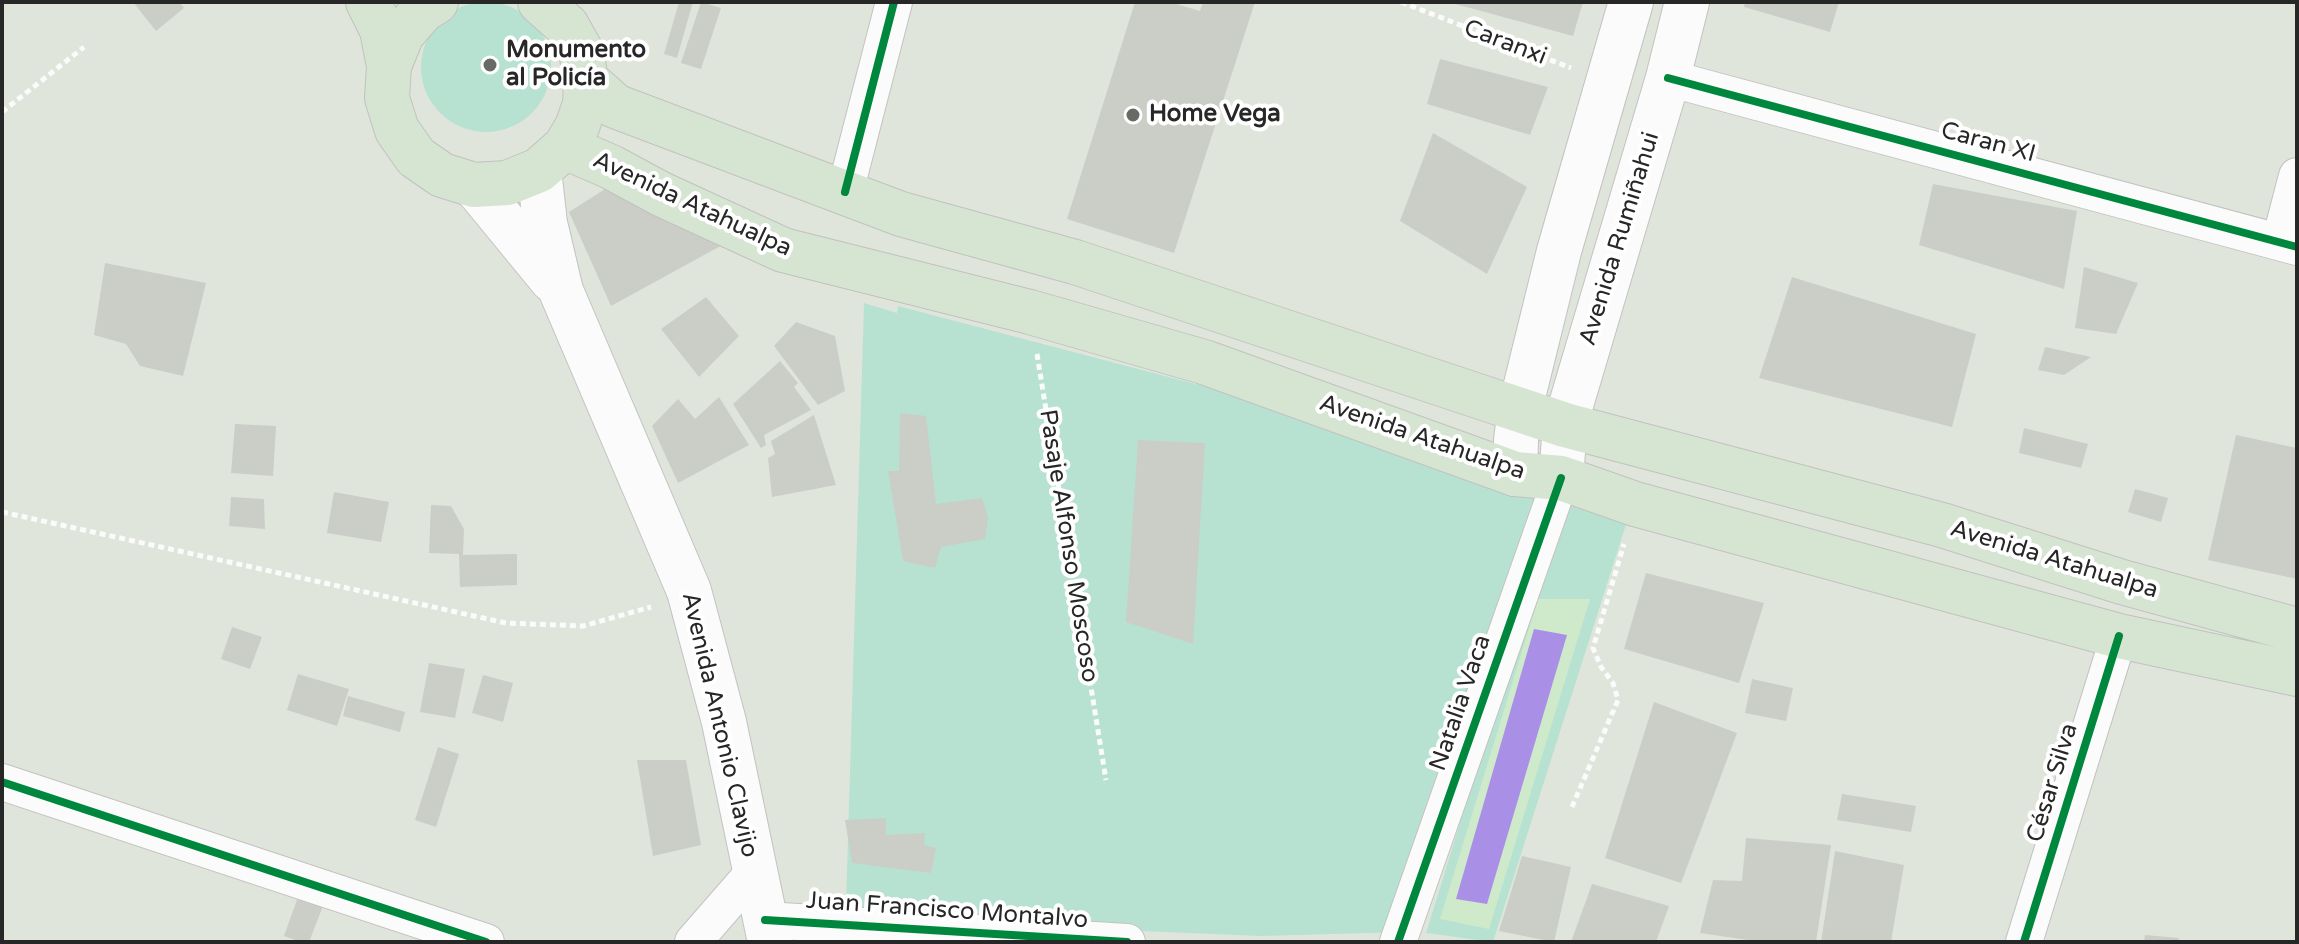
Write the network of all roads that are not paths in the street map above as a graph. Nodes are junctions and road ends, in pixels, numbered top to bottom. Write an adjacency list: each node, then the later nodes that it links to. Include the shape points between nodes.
1 (368, 2): 7 (main road, via 382,30)
2 (436, 2): 7 (main road, via 402,34)
3 (894, 2): 13 (street)
4 (1631, 2): 16 (main road, Avenida Rumiñahui)
5 (1687, 2): 8 (main road, Avenida Rumiñahui)
6 (557, 10): 9 (main road, via 581,51)
7 (389, 66): 12 (main road, via 387,98 397,130 416,157 442,175)
8 (1668, 78): 14 (street, Caran XI); 17 (main road, Avenida Rumiñahui)
9 (586, 80): 10 (main road, via 581,115); 13 (main road, Avenida Atahualpa, via 615,106)
10 (552, 159): 12 (main road, via 507,183); 15 (main road, Avenida Antonio Clavijo, via 545,223); 18 (main road, Avenida Atahualpa, via 611,167 783,250 1204,362)
11 (2297, 176): 14 (street)
12 (474, 185): 15 (main road, Avenida Antonio Clavijo)
13 (845, 192): 16 (main road, Avenida Atahualpa)
14 (2288, 244)
15 (561, 291): 24 (main road, Avenida Antonio Clavijo, via 689,591 724,722)
16 (1520, 409): 17 (main road, Avenida Atahualpa); 18 (main road, Avenida Rumiñahui)
17 (1565, 425): 19 (main road, Avenida Rumiñahui); 20 (main road, Avenida Atahualpa, via 1942,525)
18 (1515, 474): 19 (main road, Avenida Atahualpa)
19 (1561, 478): 21 (main road, Avenida Atahualpa, via 1635,504); 29 (street, Natalia Vaca)
20 (2297, 630)
21 (2119, 636): 22 (main road, Avenida Atahualpa); 30 (street, César Silva)
22 (2297, 674)
23 (2, 782): 26 (street)
24 (754, 872): 25 (main road, Avenida Antonio Clavijo); 27 (street)
25 (767, 931): 28 (street, Juan Francisco Montalvo)
26 (486, 942)
27 (693, 942)
28 (1127, 942)
29 (1398, 942)
30 (2024, 942)

